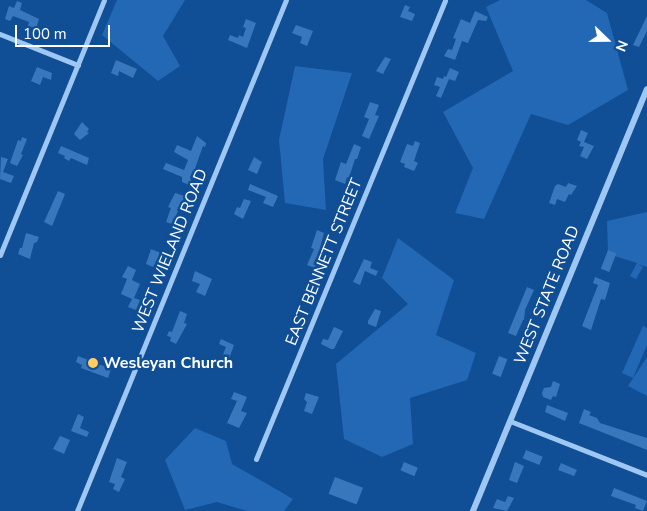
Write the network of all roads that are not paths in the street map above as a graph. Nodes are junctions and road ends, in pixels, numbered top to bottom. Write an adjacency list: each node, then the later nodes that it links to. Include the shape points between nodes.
1 (104, 0): 5 (street)
2 (286, 0): 11 (street, WEST WIELAND ROAD)
3 (445, 0): 9 (street, EAST BENNETT STREET)
4 (0, 34): 5 (street)
5 (78, 65): 7 (street)
6 (647, 89): 8 (street, WEST STATE ROAD)
7 (0, 255)
8 (510, 421): 10 (street); 12 (street, WEST STATE ROAD)
9 (256, 459)
10 (647, 475)
11 (77, 511)
12 (473, 511)

